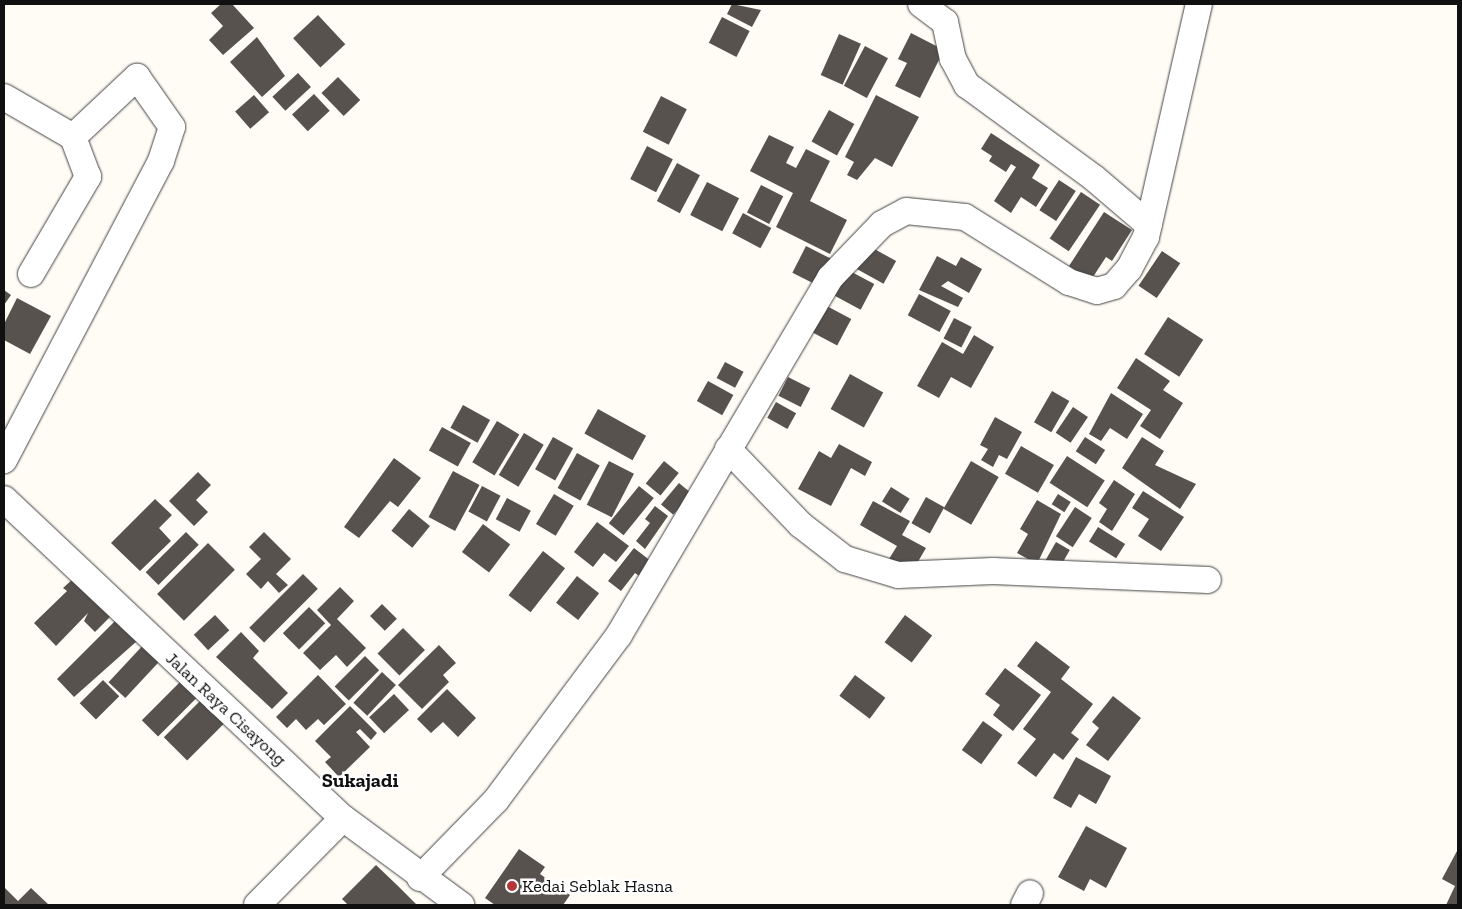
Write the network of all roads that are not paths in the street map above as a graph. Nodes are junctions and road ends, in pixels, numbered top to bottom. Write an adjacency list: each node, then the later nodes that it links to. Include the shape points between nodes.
1 (921, 4): 5 (street, via 945,22 953,59 967,85 1094,178)
2 (1199, 4): 5 (street)
3 (4, 97): 4 (street)
4 (73, 136): 6 (street, via 88,177); 8 (street, via 137,77 172,127 161,161)
5 (1149, 225): 7 (street, via 1130,269 1114,286 1098,291 1069,282 965,217 906,211 882,224 830,278)
6 (31, 274)
7 (728, 449): 10 (street, via 801,525 845,559 898,576 993,571); 12 (street, via 619,635 496,800)
8 (4, 460)
9 (4, 499): 11 (street, Jalan Raya Cisayong)
10 (1208, 580)
11 (343, 818): 12 (street, Jalan Raya Cisayong); 13 (street)
12 (420, 878): 14 (street, Jalan Raya Cisayong)
13 (257, 905)
14 (461, 905)

